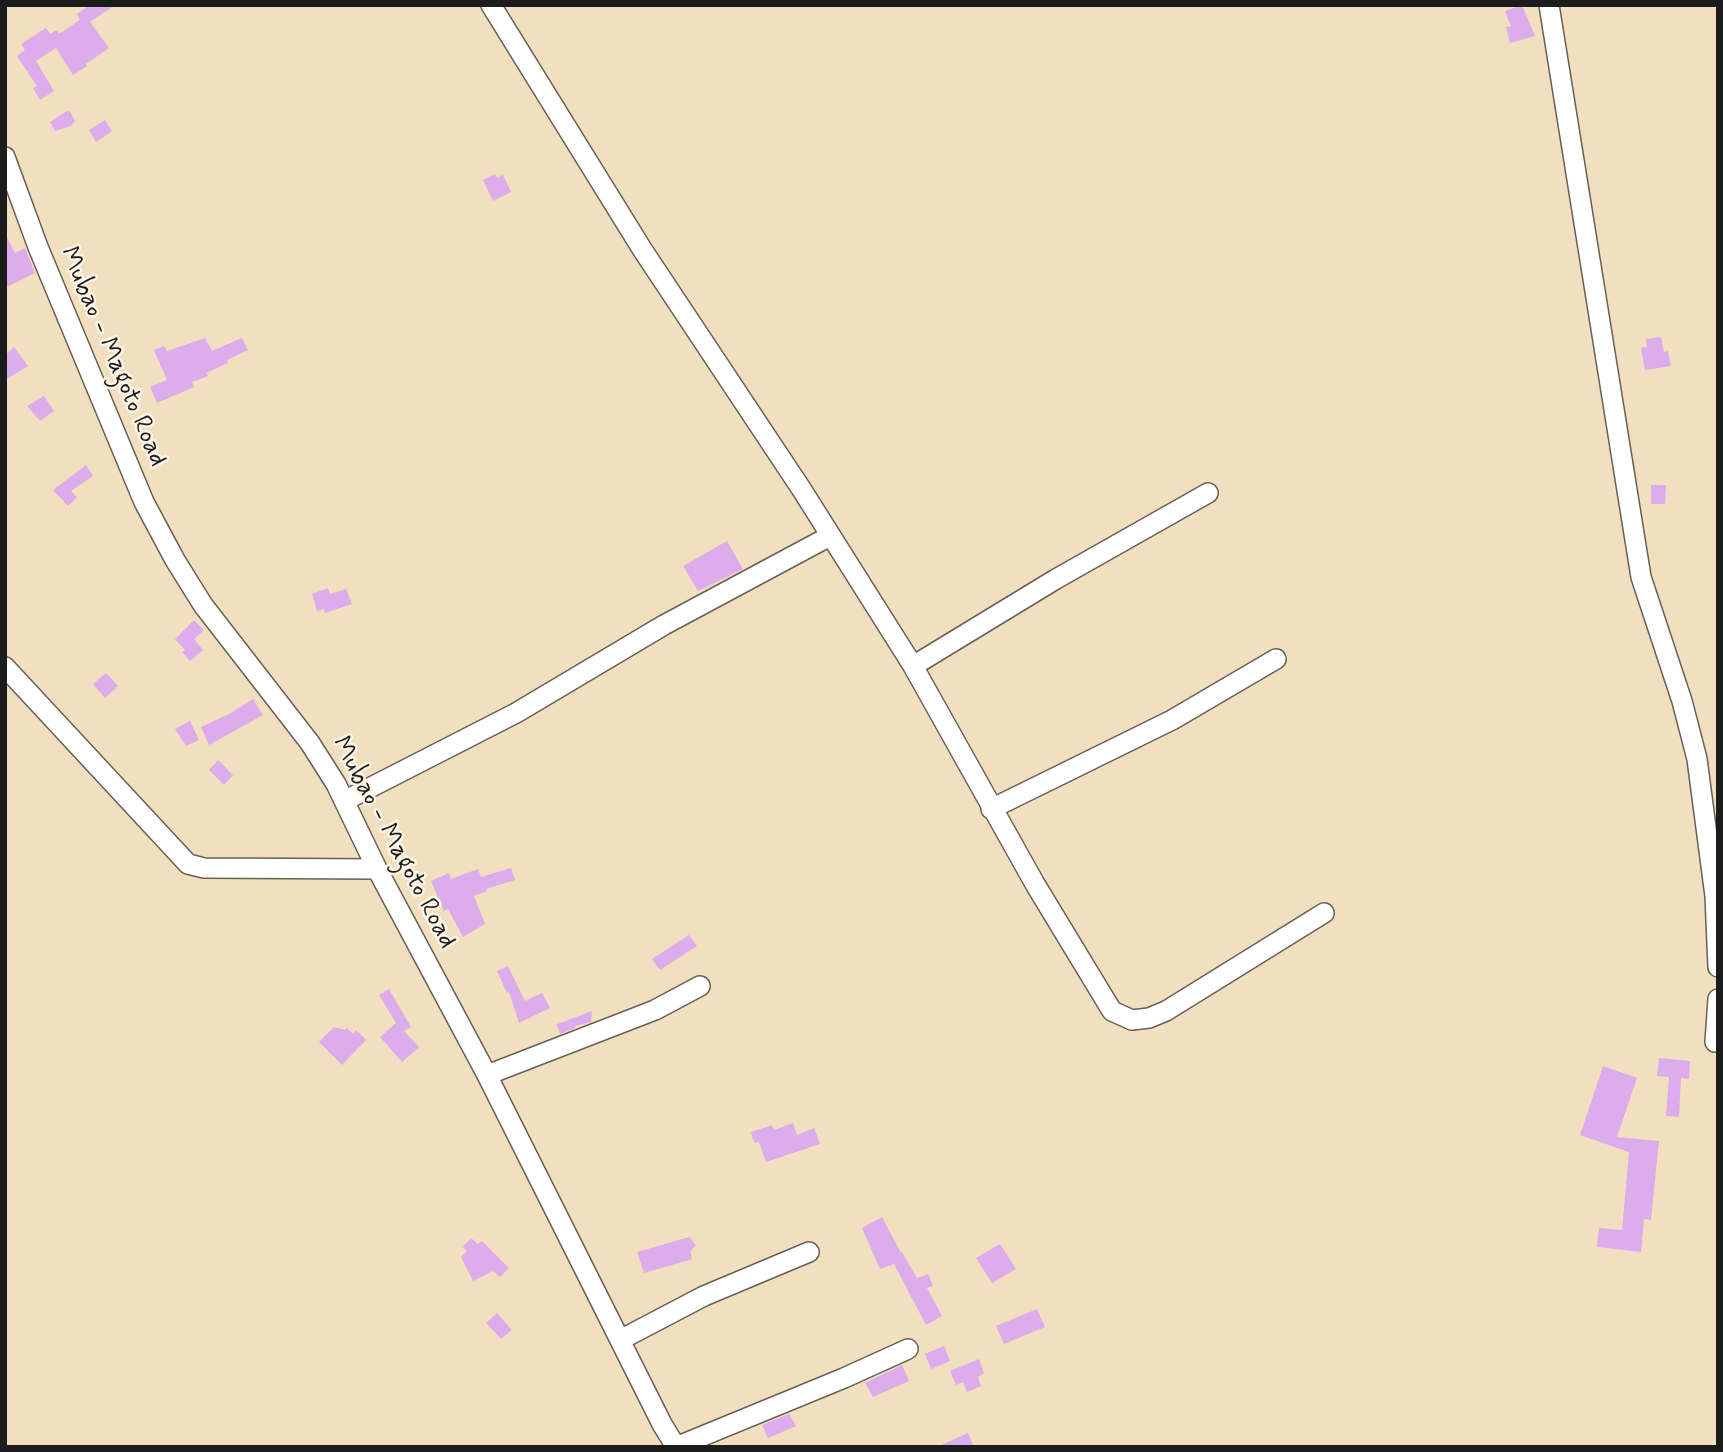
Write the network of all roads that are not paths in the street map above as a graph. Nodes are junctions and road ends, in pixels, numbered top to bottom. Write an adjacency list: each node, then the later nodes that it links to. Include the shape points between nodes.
1 (491, 5): 5 (street, via 642,249)
2 (1549, 5): 13 (street, via 1641,577 1697,759 1715,896)
3 (5, 157): 9 (street, Mubao - Magoto Road, via 144,502 166,544 203,605 310,743)
4 (1208, 493): 7 (street)
5 (830, 536): 7 (street); 9 (street, via 664,625 516,713)
6 (1276, 659): 10 (street, via 1172,720)
7 (913, 666): 10 (street)
8 (5, 667): 11 (street, via 188,864 204,868)
9 (344, 800): 11 (street, Mubao - Magoto Road)
10 (991, 809): 12 (street, via 1098,991 1112,1011 1132,1020 1166,1011)
11 (377, 869): 17 (street, Mubao - Magoto Road)
12 (1325, 913)
13 (1718, 967)
14 (700, 986): 17 (street, via 655,1010)
15 (1718, 999): 16 (street)
16 (1715, 1042)
17 (487, 1075): 19 (street, Mubao - Magoto Road)
18 (809, 1252): 19 (street, via 695,1300)
19 (620, 1340): 21 (street, Mubao - Magoto Road)
20 (908, 1349): 21 (street)
21 (676, 1447)

